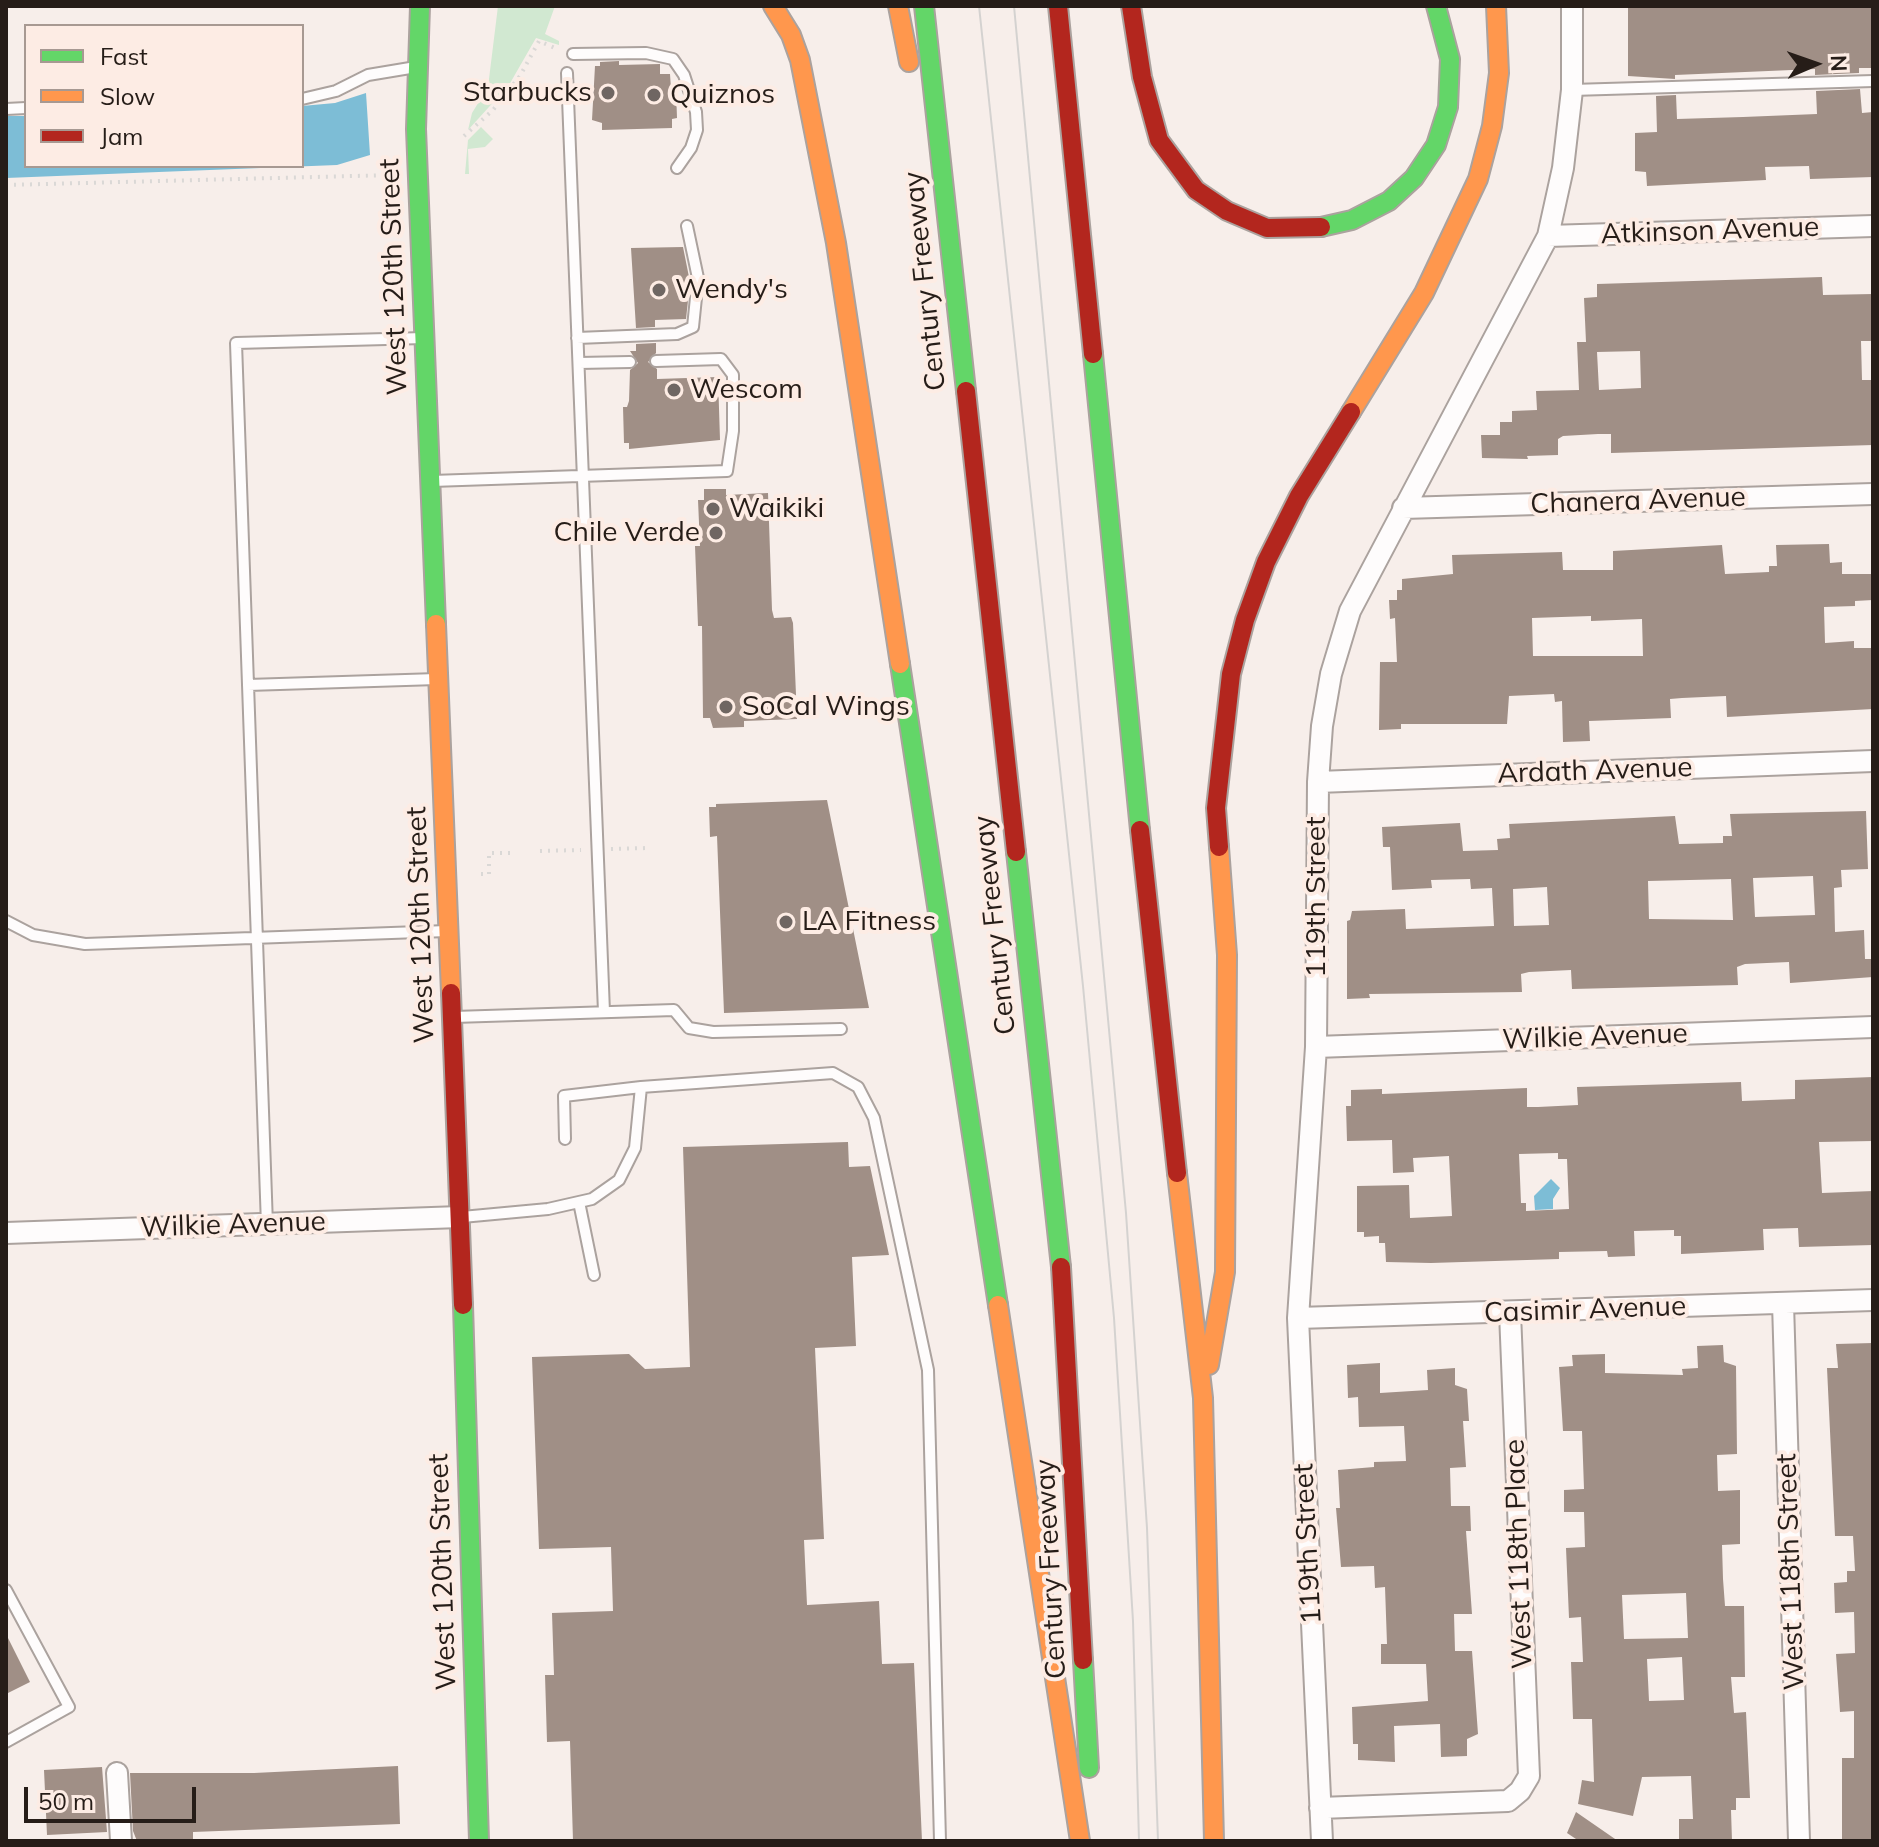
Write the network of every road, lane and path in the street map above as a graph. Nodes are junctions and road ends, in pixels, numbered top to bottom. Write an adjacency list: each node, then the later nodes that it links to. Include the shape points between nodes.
1 (420, 6): 12 (main road, West 120th Street)
2 (773, 6): 71 (main road, via 800,60 836,243)
3 (898, 6): 23 (main road)
4 (924, 6): 23 (main road, Century Freeway)
5 (1058, 6): 63 (main road)
6 (1436, 6): 9 (main road, via 1450,59 1448,107 1436,145 1414,178 1389,201 1352,220 1315,229 1267,228 1196,190 1159,140)
7 (1496, 6): 63 (main road, via 1499,73 1478,179 1424,293 1299,496 1266,562 1231,674 1216,808 1227,955 1225,1272)
8 (1572, 6): 15 (street, 119th Street)
9 (1132, 14)
10 (557, 49): 17 (path, via 539,41 520,76)
11 (573, 54): 18 (lane, via 646,53 673,59 684,75 697,130)
12 (418, 67): 16 (lane, via 368,75); 19 (main road, West 120th Street)
13 (567, 73): 26 (lane)
14 (1873, 81): 15 (lane)
15 (1572, 90): 24 (street, 119th Street)
16 (304, 99)
17 (464, 136)
18 (677, 168)
19 (418, 174): 20 (path); 25 (main road, West 120th Street)
20 (6, 185)
21 (687, 226): 26 (lane, via 698,278 693,327 677,334)
22 (1873, 226): 24 (street, Atkinson Avenue)
23 (948, 235): 72 (main road, Century Freeway, via 1060,1253)
24 (1548, 236): 33 (street, 119th Street)
25 (425, 337): 31 (main road, West 120th Street); 35 (lane, via 236,343)
26 (577, 338): 29 (lane)
27 (656, 361): 30 (lane, via 721,359 733,375 727,471)
28 (630, 362): 29 (lane)
29 (579, 363): 30 (lane)
30 (583, 476): 31 (lane); 47 (lane)
31 (430, 481): 34 (main road, West 120th Street)
32 (1873, 494): 33 (street, Chanera Avenue)
33 (1403, 508): 37 (street, 119th Street, via 1346,624 1331,674)
34 (439, 679): 35 (lane); 45 (main road, West 120th Street)
35 (248, 685): 46 (lane)
36 (1873, 761): 37 (street, Ardath Avenue)
37 (1318, 782): 51 (street, 119th Street)
38 (648, 848): 39 (path)
39 (609, 849)
40 (581, 850): 41 (path)
41 (540, 851)
42 (512, 853): 43 (path, via 489,853 489,874)
43 (481, 874)
44 (6, 921): 46 (lane, via 33,935 70,943)
45 (449, 931): 46 (lane); 48 (main road, West 120th Street)
46 (257, 936): 56 (lane)
47 (604, 1012): 48 (lane); 50 (lane, via 674,1010 689,1028 713,1032)
48 (452, 1017): 55 (main road, West 120th Street)
49 (1873, 1027): 51 (street, Wilkie Avenue)
50 (841, 1029)
51 (1316, 1047): 62 (street, 119th Street)
52 (641, 1087): 53 (lane, via 564,1096); 54 (lane, via 635,1148 619,1180); 70 (lane, via 833,1073 858,1087 874,1118 928,1370)
53 (565, 1139)
54 (579, 1202): 55 (lane); 58 (lane)
55 (460, 1217): 56 (street, Wilkie Avenue); 69 (main road, West 120th Street)
56 (267, 1225): 57 (street, Wilkie Avenue)
57 (6, 1233)
58 (594, 1275)
59 (1873, 1300): 60 (street, Casimir Avenue)
60 (1783, 1303): 61 (street, Casimir Avenue); 75 (street, West 118th Street)
61 (1510, 1313): 62 (street, Casimir Avenue); 67 (street, West 118th Place, via 1529,1776 1508,1801)
62 (1298, 1318): 67 (street, 119th Street)
63 (1203, 1398): 73 (main road)
64 (6, 1590): 65 (lane, via 69,1707)
65 (6, 1742)
66 (117, 1773): 68 (street)
67 (1320, 1808): 74 (street, 119th Street)
68 (121, 1841)
69 (479, 1841)
70 (940, 1841)
71 (1080, 1841)
72 (1092, 1841)
73 (1214, 1841)
74 (1322, 1841)
75 (1799, 1841)

